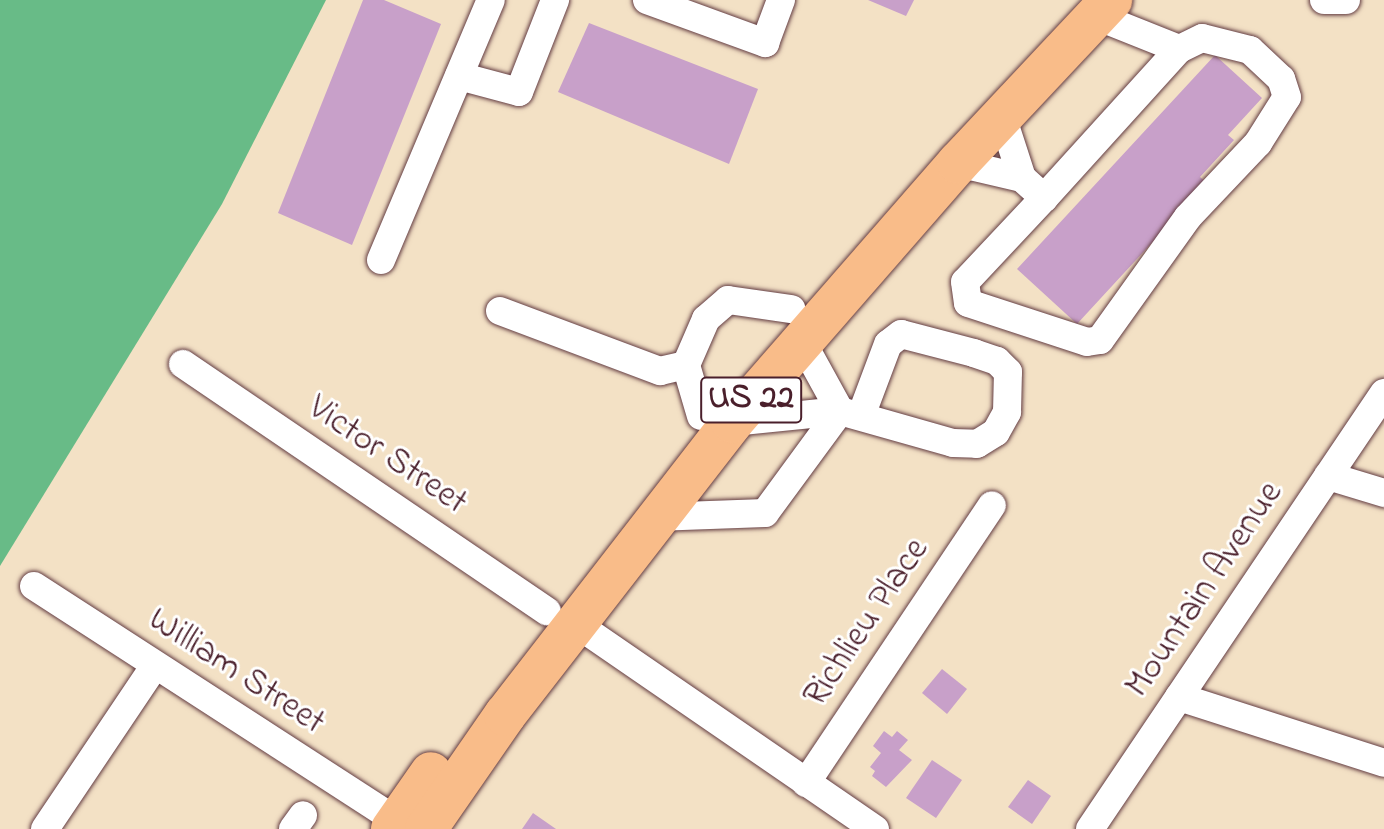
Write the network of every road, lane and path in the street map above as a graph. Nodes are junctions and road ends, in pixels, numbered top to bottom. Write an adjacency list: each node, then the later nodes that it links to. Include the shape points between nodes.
1 (491, 0): 9 (street)
2 (555, 0): 9 (street, via 519,92)
3 (647, 0): 4 (street, via 765,43)
4 (781, 0)
5 (1324, 0): 6 (street)
6 (1346, 0)
7 (1093, 5): 8 (street); 10 (highway, US 22); 16 (highway, US 22)
8 (1179, 49): 13 (street); 13 (street, via 1202,38 1250,50 1281,79 1287,97 1258,143 1188,217 1094,342 972,306 963,294 969,277)
9 (459, 76): 14 (street)
10 (1002, 116): 11 (highway, US 22); 12 (street)
11 (958, 163): 12 (street); 16 (highway, US 22)
12 (1022, 178): 13 (street)
13 (1044, 198)
14 (381, 260)
15 (500, 311): 18 (street, via 660,371)
16 (796, 324): 18 (street, via 728,300 706,319); 20 (street); 21 (highway, US 22)
17 (183, 364): 27 (street, Victor Street)
18 (686, 365): 21 (street)
19 (1384, 393): 22 (street, Mountain Avenue)
20 (851, 413): 20 (street, via 953,443 977,444 996,432 1007,412 1008,372 997,361 901,334 888,344); 21 (street); 25 (street, via 773,504 752,516)
21 (717, 419): 25 (highway, US 22); 27 (highway, US 22)
22 (1328, 476): 23 (street); 29 (street, Mountain Avenue)
23 (1384, 493)
24 (992, 505): 31 (street, Richlieu Place)
25 (655, 517): 27 (highway, US 22)
26 (34, 586): 28 (street, William Street)
27 (561, 617): 31 (street, Victor Street); 32 (highway, US 22)
28 (155, 665): 32 (street, William Street); 33 (street)
29 (1179, 697): 30 (street); 35 (street, Mountain Avenue)
30 (1384, 763)
31 (806, 783): 34 (street, Victor Street)
32 (405, 826)
33 (45, 829)
34 (875, 829)
35 (1090, 829)

